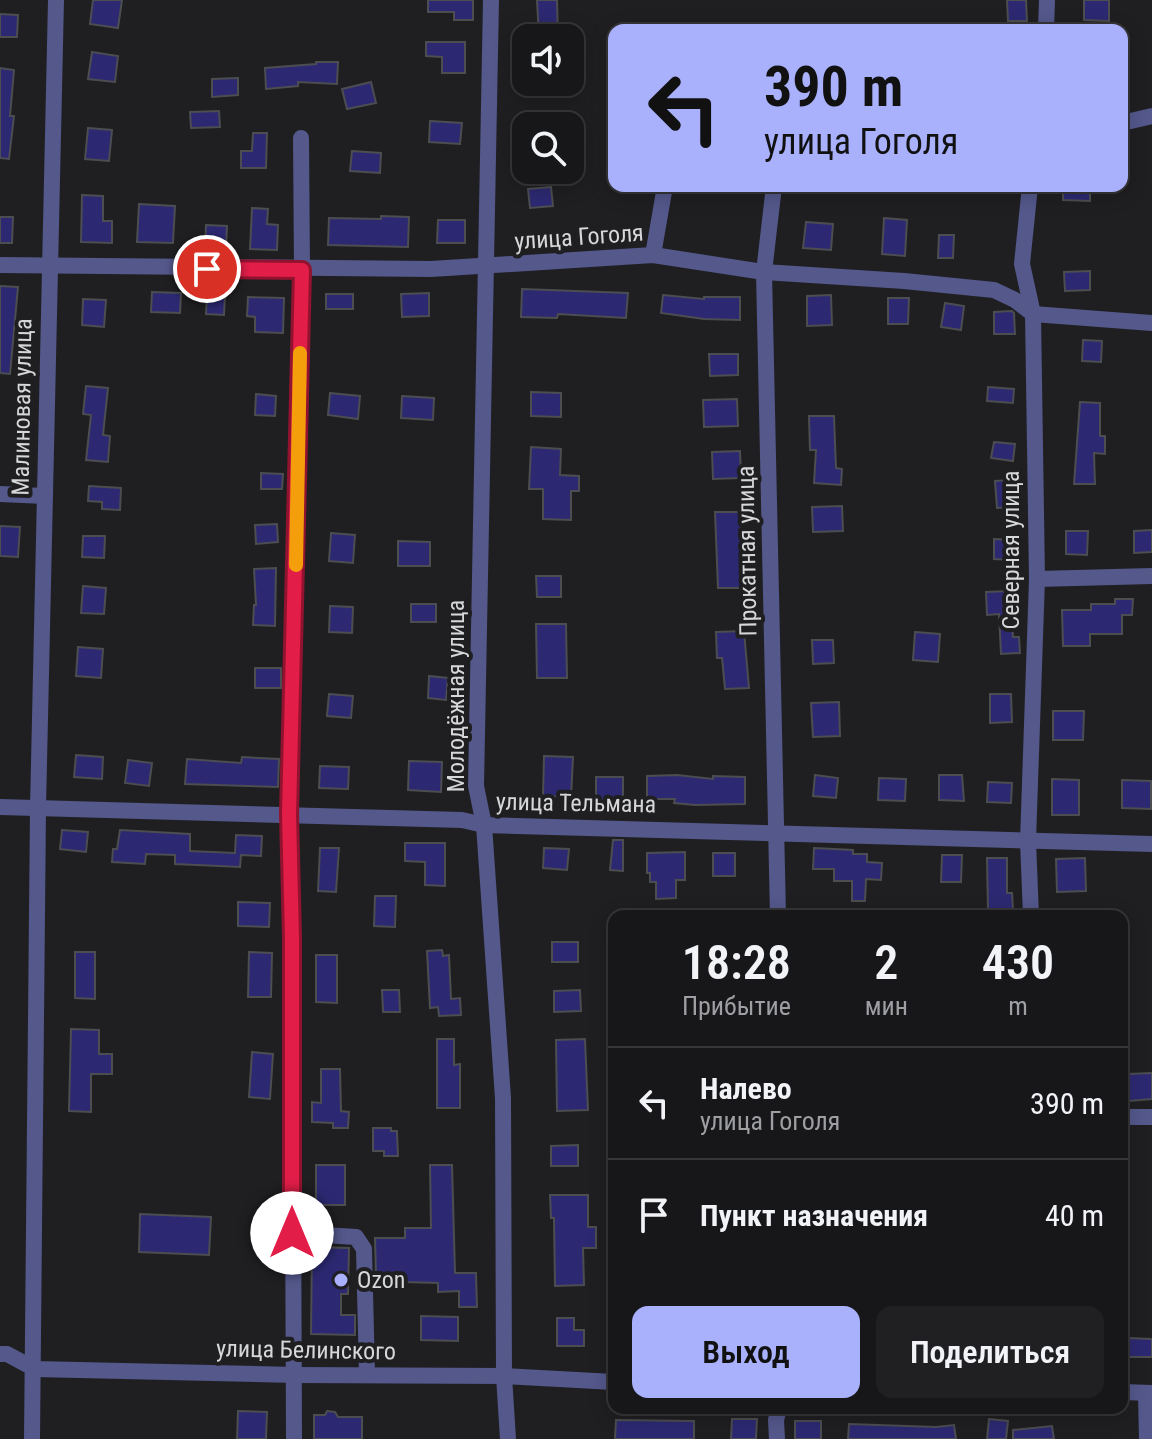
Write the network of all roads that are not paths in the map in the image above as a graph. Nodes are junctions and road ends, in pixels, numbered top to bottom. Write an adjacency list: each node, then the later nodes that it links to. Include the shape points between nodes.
1 (56, 0): 13 (street, Малиновая улица)
2 (491, 0): 14 (street, Молодёжная улица)
3 (1047, 0): 4 (street)
4 (1046, 24)
5 (1152, 116): 6 (street)
6 (1128, 122)
7 (301, 138): 15 (street)
8 (664, 192): 11 (street)
9 (773, 192): 16 (street, Прокатная улица)
10 (1029, 192): 17 (street, Северная улица, via 1022,264)
11 (653, 255): 14 (street, улица Гоголя); 16 (street, улица Гоголя)
12 (0, 265): 13 (street, улица Гоголя)
13 (48, 266): 15 (street, улица Гоголя); 20 (street, Малиновая улица)
14 (487, 267): 15 (street, улица Гоголя); 26 (street, Молодёжная улица, via 476,786)
15 (302, 270): 25 (street)
16 (764, 272): 17 (street, улица Гоголя, via 994,290); 27 (street, Прокатная улица)
17 (1033, 314): 18 (street, улица Гоголя); 22 (street, Северная улица)
18 (1152, 323)
19 (0, 494): 20 (street)
20 (45, 496): 24 (street, Малиновая улица)
21 (1152, 576): 22 (street)
22 (1037, 579): 28 (street, Северная улица)
23 (0, 807): 24 (street, улица Тельмана)
24 (38, 808): 25 (street, улица Тельмана); 36 (street, Малиновая улица)
25 (289, 814): 26 (street, улица Тельмана); 34 (street)
26 (484, 825): 27 (street, улица Тельмана); 39 (street, Молодёжная улица, via 503,1098)
27 (777, 832): 28 (street, улица Тельмана); 30 (street, Прокатная улица)
28 (1028, 841): 29 (street, улица Тельмана); 31 (street, Северная улица)
29 (1152, 844)
30 (778, 910)
31 (1031, 910)
32 (1128, 1117): 33 (street)
33 (1152, 1117)
34 (292, 1233): 37 (street); 38 (street, via 356,1237 361,1242)
35 (0, 1354): 36 (street, улица Белинского)
36 (35, 1369): 37 (street, улица Белинского); 44 (street, Малиновая улица)
37 (296, 1375): 38 (street, улица Белинского); 45 (street)
38 (367, 1375): 39 (street, улица Белинского)
39 (504, 1376): 40 (street, улица Белинского); 46 (street, Молодёжная улица)
40 (608, 1382)
41 (1128, 1392): 42 (street)
42 (1149, 1393): 48 (street)
43 (778, 1414): 47 (street)
44 (32, 1439)
45 (294, 1439)
46 (508, 1439)
47 (777, 1439)
48 (1147, 1439)

